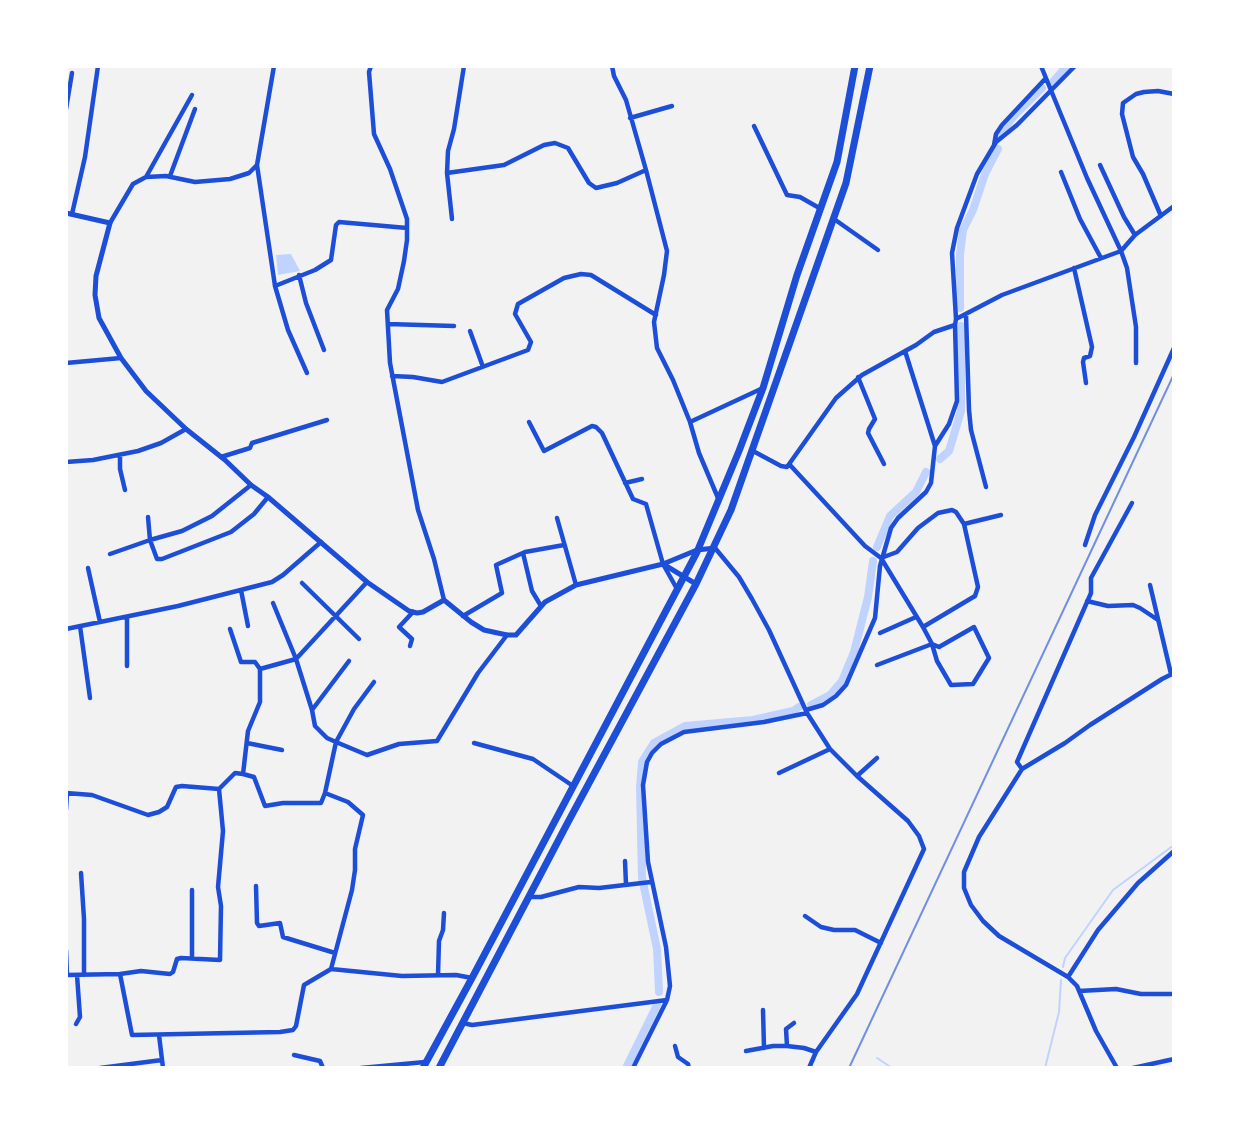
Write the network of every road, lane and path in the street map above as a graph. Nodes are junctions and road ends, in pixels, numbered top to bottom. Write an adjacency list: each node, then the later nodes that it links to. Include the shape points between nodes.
1 (98, 66): 30 (street, via 85,157)
2 (274, 66): 21 (street)
3 (371, 66): 35 (street, via 374,134 398,189)
4 (464, 66): 25 (street)
5 (612, 66): 18 (street)
6 (855, 66): 29 (main road, via 837,162)
7 (870, 66): 33 (main road, via 846,183)
8 (1041, 66): 11 (street)
9 (1075, 66): 12 (street)
10 (72, 73): 16 (street)
11 (1045, 79): 12 (street); 20 (street, via 1002,125)
12 (1050, 91): 20 (street); 38 (street)
13 (1174, 94): 31 (street, via 1144,92 1123,103 1124,125 1133,157)
14 (192, 95): 27 (street)
15 (672, 106): 18 (street)
16 (66, 109)
17 (195, 109): 26 (street)
18 (630, 118): 23 (street)
19 (754, 126): 29 (street, via 787,195 800,197)
20 (994, 145): 45 (street, via 977,174 957,228 952,254)
21 (257, 165): 26 (street, via 249,173 230,179 195,182); 42 (street)
22 (1100, 165): 36 (street)
23 (646, 170): 25 (street, via 596,188 568,148 555,143 504,165); 44 (street, via 667,251)
24 (1061, 172): 39 (street)
25 (447, 173): 32 (street)
26 (170, 176): 27 (street)
27 (146, 177): 34 (street, via 133,184)
28 (1174, 206): 31 (street)
29 (821, 209): 60 (main road)
30 (69, 214): 34 (street)
31 (1161, 216): 36 (street)
32 (452, 219)
33 (834, 219): 37 (street); 66 (main road)
34 (110, 223): 52 (street, via 95,295 99,318)
35 (407, 228): 41 (street, via 339,222 331,260); 46 (street, via 398,289 387,310)
36 (1135, 235): 38 (street)
37 (878, 250)
38 (1121, 251): 39 (street); 54 (street, via 1133,298)
39 (1101, 258): 40 (street)
40 (1074, 268): 43 (street, via 1002,295); 59 (street, via 1092,347 1083,362)
41 (299, 275): 42 (street); 50 (street)
42 (275, 286): 56 (street)
43 (966, 314): 45 (street); 75 (street, via 971,430)
44 (656, 315): 55 (street, via 591,275 564,278 518,304 515,314 531,342 528,350); 63 (street, via 657,348)
45 (956, 322): 51 (street); 65 (street, via 957,401)
46 (388, 324): 47 (street); 57 (street)
47 (454, 326)
48 (470, 331): 55 (street)
49 (1174, 348): 87 (street)
50 (324, 350)
51 (905, 351): 58 (street); 65 (street)
52 (122, 358): 53 (street); 64 (street, via 146,391)
53 (66, 363)
54 (1136, 363)
55 (483, 367): 57 (street, via 442,382)
56 (307, 373)
57 (392, 376): 103 (street, via 418,510)
58 (858, 378): 70 (street, via 875,419 868,433); 71 (street, via 836,398)
59 (1086, 382)
60 (763, 388): 63 (street); 78 (main road)
61 (327, 420): 68 (street, via 252,443 250,448)
62 (529, 422): 73 (street, via 544,451 596,427)
63 (690, 422): 78 (street)
64 (186, 429): 67 (street, via 161,443); 68 (street)
65 (935, 446): 92 (street, via 931,483 891,528)
66 (753, 451): 71 (street, via 781,466); 88 (main road)
67 (120, 454): 69 (street); 76 (street)
68 (221, 457): 74 (street)
69 (66, 462)
70 (884, 464)
71 (790, 465): 92 (street, via 865,546)
72 (642, 479): 73 (street)
73 (625, 483): 93 (street, via 633,499 646,504)
74 (251, 484): 77 (street); 84 (street, via 212,516 182,531)
75 (986, 487)
76 (125, 490)
77 (268, 497): 84 (street, via 231,532 195,547 158,560); 85 (street)
78 (718, 498): 89 (main road)
79 (1132, 504): 104 (street, via 1091,578)
80 (1001, 515): 83 (street)
81 (148, 517): 84 (street)
82 (557, 518): 86 (street)
83 (964, 524): 92 (street, via 952,510 938,513 897,552); 116 (street, via 978,587 975,596)
84 (150, 540): 91 (street)
85 (321, 542): 96 (street); 102 (street, via 272,582)
86 (564, 545): 90 (street); 99 (street)
87 (1084, 545)
88 (715, 548): 89 (street); 98 (main road); 133 (street, via 752,599)
89 (697, 550): 93 (street); 95 (main road)
90 (523, 553): 106 (street, via 532,591); 109 (street, via 496,565 501,594)
91 (110, 554)
92 (881, 558): 111 (street); 133 (street, via 875,618 846,685 823,705)
93 (663, 564): 95 (street); 99 (street); 101 (street)
94 (88, 568): 113 (street)
95 (684, 576): 98 (street); 101 (main road)
96 (367, 582): 107 (street); 108 (street)
97 (302, 583): 108 (street)
98 (696, 584): 156 (main road)
99 (576, 585): 106 (street)
100 (1150, 585): 112 (street)
101 (678, 589): 144 (main road)
102 (241, 590): 110 (street); 115 (street)
103 (444, 600): 107 (street, via 423,612); 109 (street)
104 (1088, 601): 112 (street, via 1108,606 1133,605); 140 (street, via 1017,762)
105 (273, 603): 124 (street)
106 (541, 606): 120 (street, via 518,634)
107 (413, 612): 123 (street, via 399,627 412,639)
108 (336, 616): 121 (street); 124 (street)
109 (464, 616): 120 (street, via 484,630)
110 (127, 617): 113 (street); 126 (street)
111 (916, 617): 116 (street); 119 (street)
112 (1158, 620): 129 (street)
113 (100, 622): 114 (street)
114 (80, 626): 117 (street); 131 (street)
115 (248, 626)
116 (923, 627): 122 (street)
117 (66, 629)
118 (230, 629): 128 (street, via 241,662 255,662)
119 (880, 633)
120 (507, 635): 134 (street, via 478,673 440,739 399,744 367,755)
121 (359, 639)
122 (932, 644): 122 (street, via 939,647 974,627 989,658 973,684 951,685); 127 (street)
123 (410, 646)
124 (296, 660): 128 (street); 132 (street)
125 (349, 661): 132 (street)
126 (127, 666)
127 (877, 666)
128 (260, 669): 135 (street, via 260,702)
129 (1172, 674): 140 (street)
130 (374, 682): 134 (street)
131 (90, 698)
132 (312, 710): 134 (street, via 315,726)
133 (806, 711): 137 (street); 152 (street, via 765,722 684,732 666,740 652,753 643,785)
134 (336, 742): 147 (street)
135 (247, 743): 138 (street); 142 (street)
136 (474, 743): 144 (street, via 533,759)
137 (830, 749): 141 (street); 143 (street)
138 (282, 750)
139 (877, 758): 143 (street)
140 (1022, 769): 169 (street, via 969,857 964,888 970,905 999,936)
141 (779, 773)
142 (243, 774): 145 (street, via 235,772); 147 (street, via 254,777 266,806 321,803)
143 (857, 776): 159 (street, via 908,820 924,849)
144 (573, 786): 170 (main road)
145 (219, 789): 146 (street, via 176,788 167,807 148,814 92,795); 162 (street, via 223,831 218,887 220,960)
146 (66, 793): 148 (street)
147 (325, 793): 161 (street, via 348,802 363,815 352,890)
148 (66, 809)
149 (1174, 851): 169 (street, via 1137,883 1098,930)
150 (625, 861): 153 (street)
151 (81, 873): 167 (street)
152 (650, 882): 153 (street); 173 (street, via 669,970)
153 (626, 885): 156 (street)
154 (256, 886): 161 (street, via 259,926 280,923 283,937)
155 (192, 890): 162 (street)
156 (530, 897): 175 (main road)
157 (444, 913): 168 (street)
158 (805, 916): 159 (street, via 821,927 855,930)
159 (881, 944): 183 (street, via 857,994)
160 (66, 950): 165 (street)
161 (335, 952): 163 (street)
162 (192, 958): 164 (street, via 177,959 170,974)
163 (331, 969): 168 (street, via 402,976); 178 (street, via 304,985 293,1030)
164 (120, 974): 167 (street); 178 (street, via 132,1035)
165 (66, 975): 166 (street)
166 (77, 975): 167 (street); 177 (street, via 80,1017)
167 (84, 975)
168 (438, 975): 170 (street)
169 (1068, 977): 171 (street)
170 (472, 978): 187 (main road)
171 (1079, 991): 172 (street, via 1116,989); 196 (street)
172 (1174, 994)
173 (667, 1000): 175 (street); 193 (street)
174 (763, 1010): 181 (street)
175 (463, 1023): 192 (main road)
176 (794, 1023): 180 (street, via 786,1029)
177 (76, 1024)
178 (159, 1035): 186 (street)
179 (675, 1046): 194 (street, via 678,1057)
180 (787, 1046): 181 (street); 183 (street)
181 (764, 1048): 182 (street)
182 (746, 1051)
183 (816, 1052): 195 (street)
184 (294, 1055): 190 (street, via 320,1061)
185 (1174, 1059): 197 (street)
186 (162, 1060): 188 (street); 189 (street)
187 (424, 1065): 191 (street)
188 (100, 1068)
189 (163, 1068)
190 (323, 1068)
191 (361, 1068)
192 (439, 1068)
193 (633, 1068)
194 (689, 1068)
195 (809, 1068)
196 (1118, 1068)
197 (1133, 1068)

